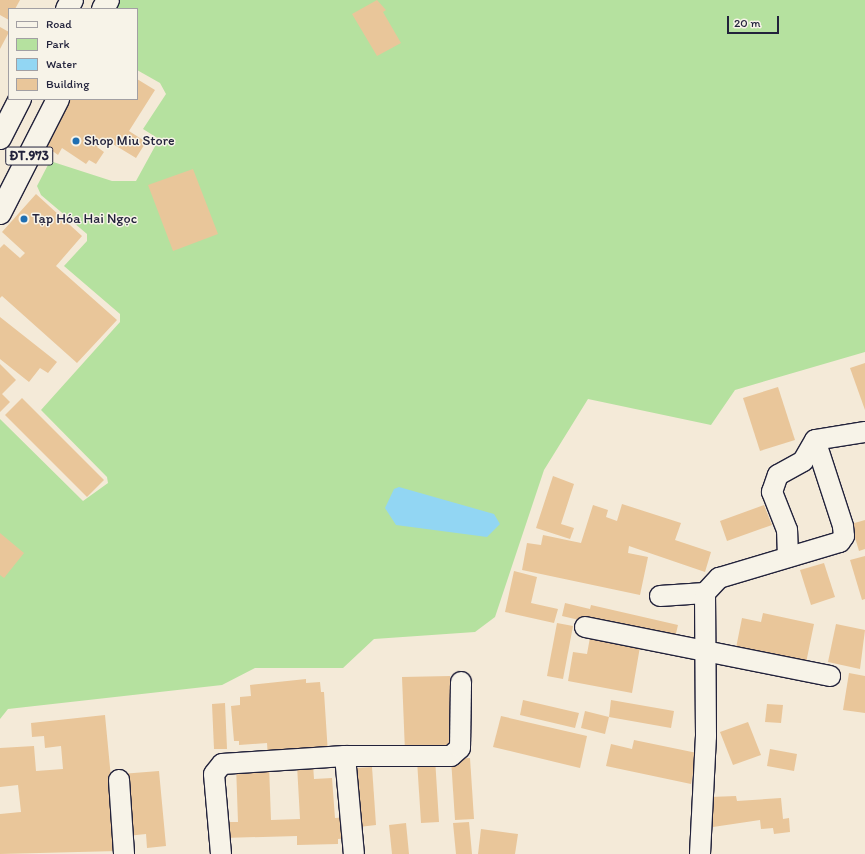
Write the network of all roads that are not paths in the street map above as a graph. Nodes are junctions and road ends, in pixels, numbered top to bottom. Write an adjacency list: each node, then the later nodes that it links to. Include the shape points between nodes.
1 (19, 100): 3 (main road, ĐT.973)
2 (57, 100): 4 (main road, ĐT.973)
3 (0, 138)
4 (0, 213)
5 (865, 432): 6 (street)
6 (815, 440): 7 (street, via 803,461 778,475 772,492 787,530); 7 (street, via 844,536 840,542)
7 (788, 557): 8 (street, via 719,578)
8 (706, 593): 9 (street); 11 (street)
9 (660, 596)
10 (585, 627): 11 (street)
11 (708, 652): 12 (street); 19 (street)
12 (830, 676)
13 (461, 682): 14 (street, via 460,748 457,753 451,756)
14 (345, 756): 17 (street, via 222,764 214,774); 18 (street)
15 (119, 780): 16 (street)
16 (124, 854)
17 (221, 854)
18 (354, 854)
19 (700, 854)

